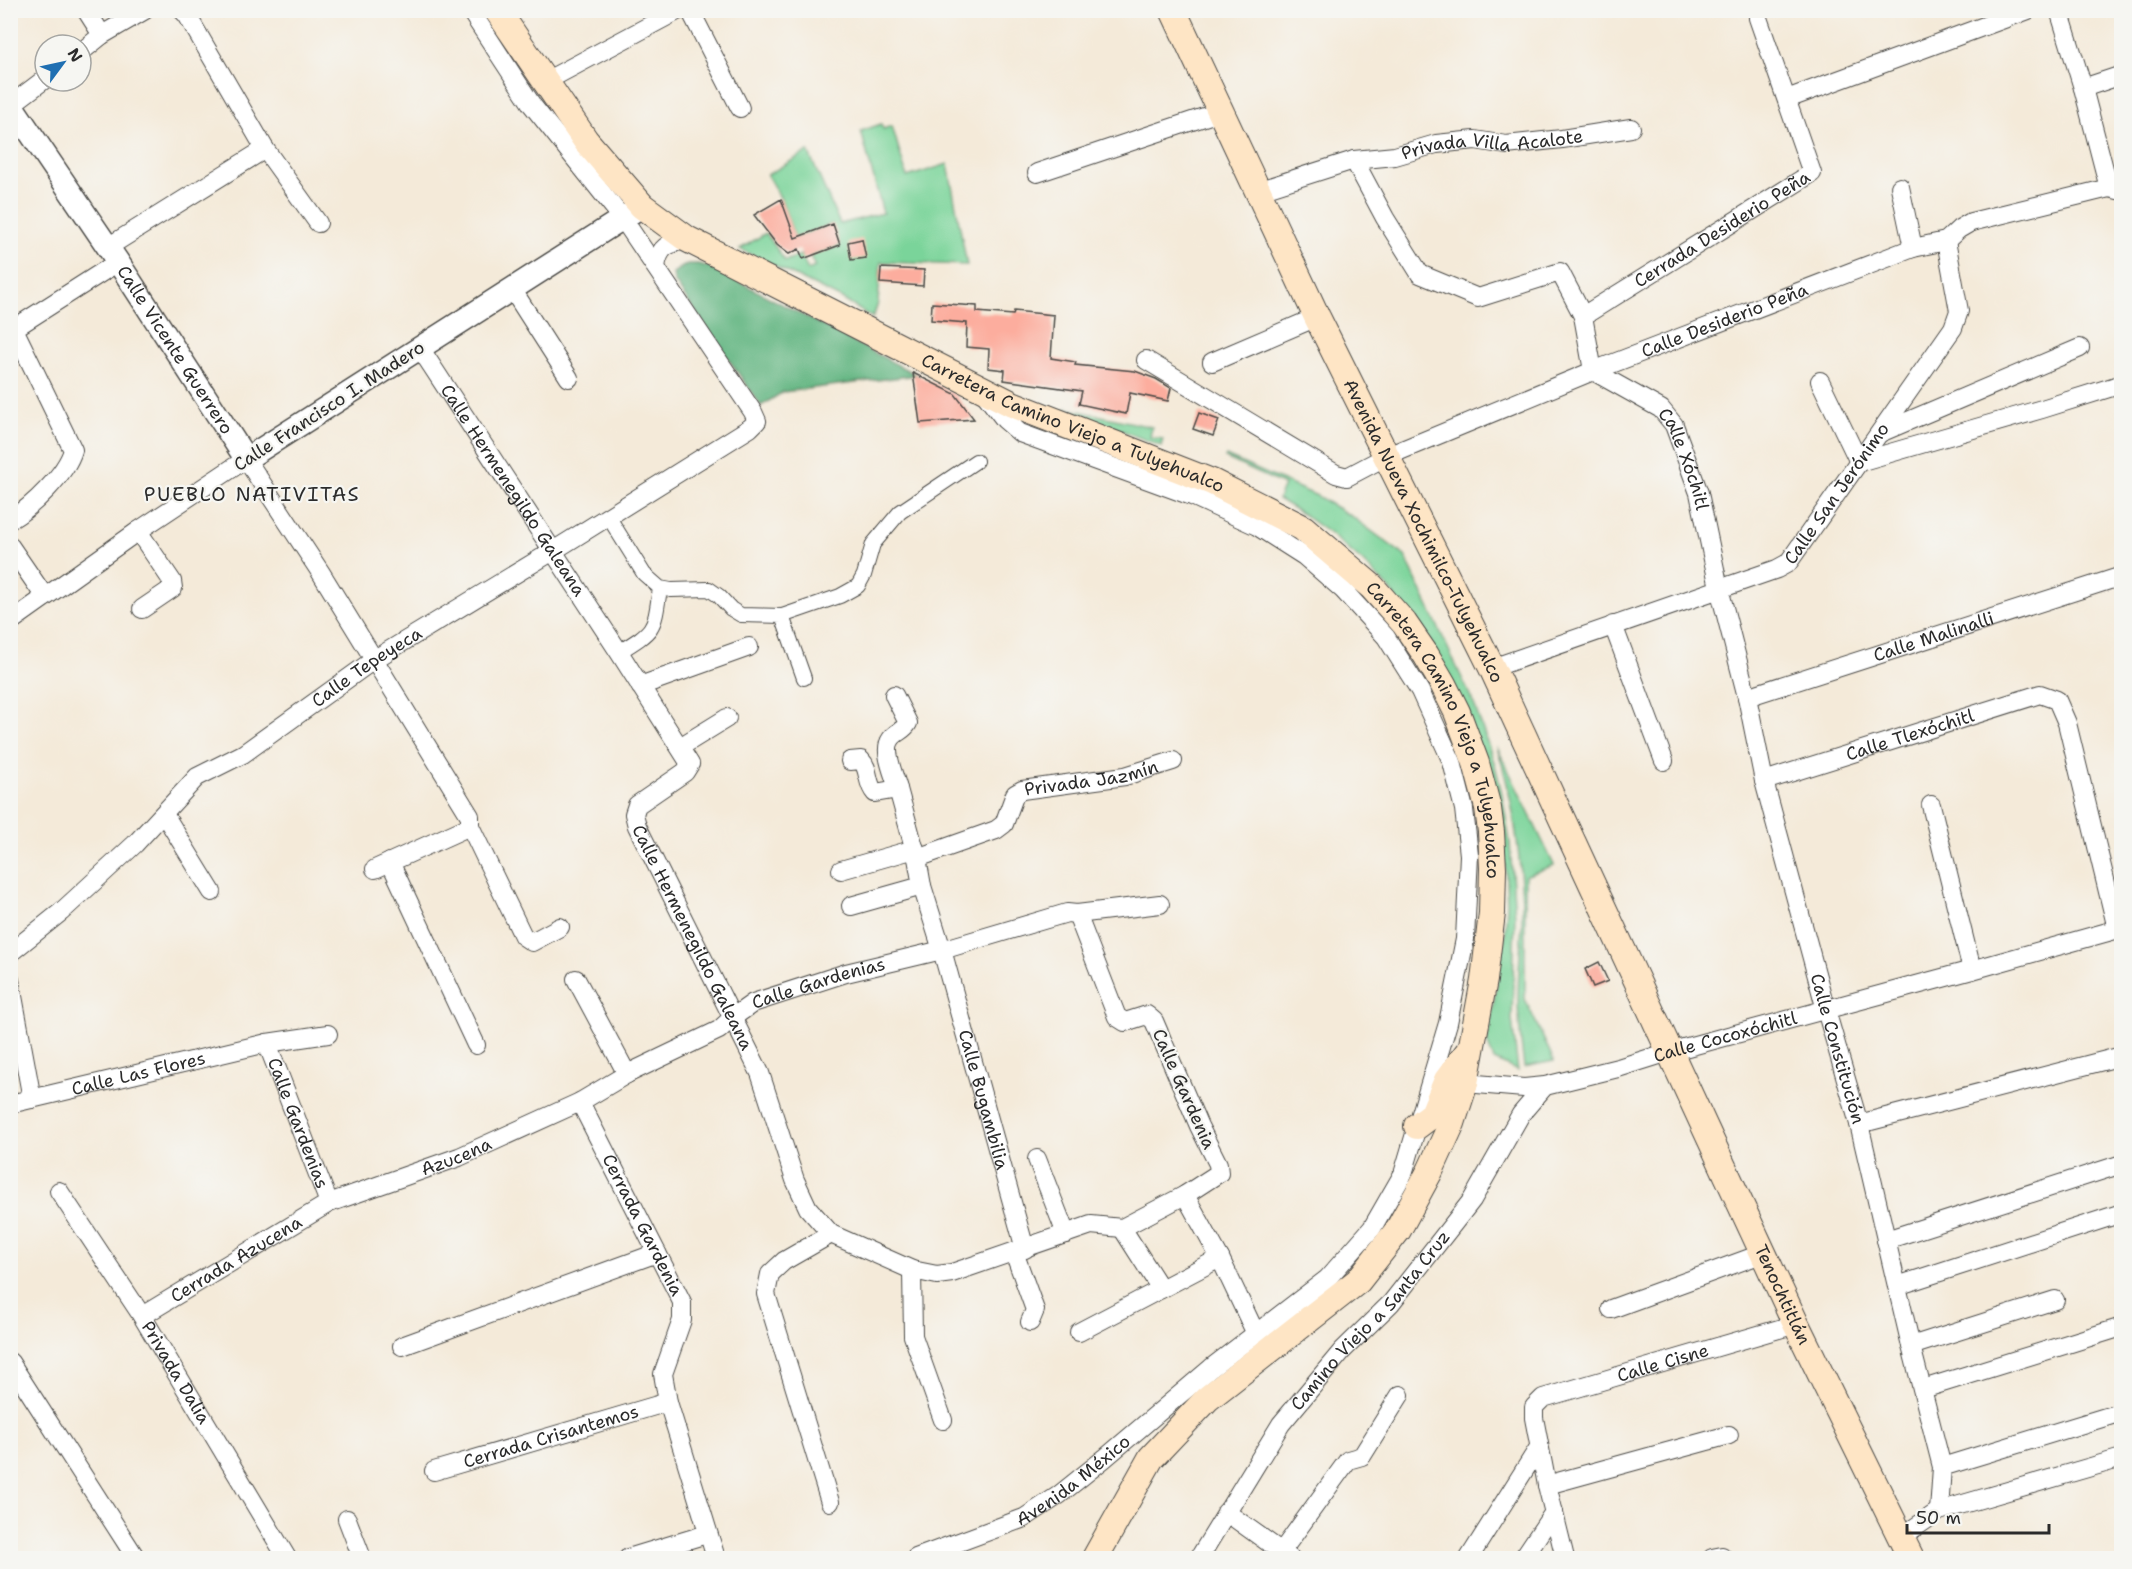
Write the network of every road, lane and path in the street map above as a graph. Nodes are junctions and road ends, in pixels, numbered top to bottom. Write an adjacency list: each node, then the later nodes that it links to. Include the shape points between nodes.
1 (86, 10): 12 (street)
2 (145, 10): 12 (street)
3 (470, 10): 29 (street, via 532,105)
4 (497, 10): 15 (main road, Carretera Camino Viejo a Tulyehualco)
5 (679, 10): 15 (street)
6 (690, 10): 20 (street)
7 (1173, 10): 21 (main road, Avenida Nueva Xochimilco-Tulyehualco)
8 (2028, 10): 18 (street)
9 (2059, 10): 17 (street)
10 (187, 12): 23 (street)
11 (1758, 18): 18 (street, Cerrada Desiderio Peña)
12 (102, 35): 13 (street)
13 (93, 42)
14 (2121, 75): 17 (street)
15 (544, 82): 29 (main road, Carretera Camino Viejo a Tulyehualco)
16 (33, 88): 19 (street)
17 (2083, 88): 27 (street)
18 (1787, 99): 37 (street, Cerrada Desiderio Peña, via 1812,173)
19 (11, 104): 34 (street, Calle Vicente Guerrero)
20 (740, 108)
21 (1220, 112): 25 (street); 28 (main road, Avenida Nueva Xochimilco-Tulyehualco)
22 (1631, 128): 24 (street, Privada Villa Acalote, via 1506,145 1475,140 1436,144 1395,156)
23 (265, 149): 30 (street); 34 (street)
24 (1354, 160): 28 (street, Privada Villa Acalote); 37 (street, via 1420,274 1478,298 1560,272)
25 (1037, 173)
26 (1900, 187): 33 (street)
27 (2115, 189): 32 (street, Calle Desiderio Peña, via 1971,222)
28 (1257, 191): 38 (main road, Avenida Nueva Xochimilco-Tulyehualco)
29 (633, 213): 31 (main road, Carretera Camino Viejo a Tulyehualco); 35 (street); 36 (street, Calle Francisco I. Madero)
30 (318, 223)
31 (687, 239): 35 (street, via 668,244 658,254); 48 (main road, Carretera Camino Viejo a Tulyehualco)
32 (1946, 241): 33 (street, Calle Desiderio Peña); 49 (street, Calle San Jerónimo, via 1959,311 1953,328)
33 (1913, 248): 44 (street, Calle Desiderio Peña)
34 (113, 254): 39 (street); 51 (street, Calle Vicente Guerrero)
35 (656, 267): 54 (street, Calle Tepeyeca, via 757,421)
36 (512, 289): 40 (street, Calle Francisco I. Madero); 45 (street)
37 (1583, 315): 44 (street)
38 (1317, 317): 43 (street); 50 (main road, Avenida Nueva Xochimilco-Tulyehualco)
39 (12, 330): 55 (street, via 73,450 42,494)
40 (420, 348): 51 (street, Calle Francisco I. Madero); 58 (street, Calle Hermenegildo Galeana)
41 (2080, 348): 49 (street)
42 (1146, 360): 50 (street, Calle Desiderio Peña, via 1336,474 1347,477)
43 (1212, 362)
44 (1593, 371): 50 (street, Calle Desiderio Peña); 61 (street, Calle Xóchitl, via 1661,409 1674,425 1699,493)
45 (569, 378)
46 (1820, 381): 53 (street)
47 (2121, 384): 53 (street)
48 (980, 388): 104 (main road, Carretera Camino Viejo a Tulyehualco, via 1046,418 1212,482 1292,523 1372,587 1404,623 1457,712 1488,808 1492,913); 114 (street, Avenida México, via 1020,433 1192,496 1257,526 1304,556 1343,590 1386,637 1419,691 1452,762 1464,809 1469,855 1465,939 1448,1023)
49 (1880, 433): 53 (street, Calle San Jerónimo)
50 (1385, 457): 70 (main road, Avenida Nueva Xochimilco-Tulyehualco)
51 (246, 459): 56 (street, Calle Francisco I. Madero); 69 (street, Calle Vicente Guerrero)
52 (976, 461): 64 (street, via 900,512 873,544 858,586)
53 (1859, 462): 61 (street, Calle San Jerónimo, via 1788,563)
54 (608, 516): 58 (street, Calle Tepeyeca); 60 (street, via 644,574)
55 (10, 520)
56 (138, 531): 62 (street, Calle Francisco I. Madero); 63 (street, via 173,588)
57 (10, 546): 62 (street)
58 (553, 551): 68 (street, Calle Hermenegildo Galeana); 69 (street, Calle Tepeyeca)
59 (2121, 576): 74 (street, Calle Malinalli)
60 (660, 588): 64 (street, via 709,589 741,615); 68 (street, via 656,620 647,634)
61 (1719, 588): 66 (street, Calle San Jerónimo); 74 (street, Calle Constitución)
62 (45, 597): 65 (street, Calle Francisco I. Madero)
63 (142, 609)
64 (782, 616): 71 (street)
65 (10, 622)
66 (1614, 625): 70 (street, Calle San Jerónimo); 77 (street)
67 (749, 647): 72 (street)
68 (619, 651): 72 (street, Calle Hermenegildo Galeana)
69 (375, 659): 83 (street, Calle Tepeyeca, via 243,754 196,777); 84 (street, Calle Vicente Guerrero)
70 (1492, 668): 105 (main road, Avenida Nueva Xochimilco-Tulyehualco)
71 (804, 678)
72 (640, 686): 76 (street, Calle Hermenegildo Galeana)
73 (894, 695): 81 (street, via 908,723 887,748)
74 (1747, 697): 80 (street, Calle Constitución)
75 (727, 718): 76 (street)
76 (680, 747): 100 (street, Calle Hermenegildo Galeana, via 689,768 638,805 634,814)
77 (1664, 760)
78 (850, 761): 81 (street, via 861,759 870,787 876,793)
79 (1173, 761): 85 (street, Privada Jazmín, via 1125,776 1022,790 1014,794 1004,824 996,830)
80 (1764, 781): 93 (street, Calle Tlexóchitl, via 2040,694 2057,700 2067,723); 99 (street, Calle Constitución)
81 (898, 789): 85 (street)
82 (1930, 805): 96 (street)
83 (164, 813): 88 (street); 95 (street, Calle Tepeyeca, via 62,912)
84 (470, 821): 92 (street, Calle Vicente Guerrero, via 523,936 532,942); 103 (street, via 383,866)
85 (916, 853): 86 (street); 87 (street)
86 (841, 870)
87 (922, 886): 90 (street); 94 (street)
88 (212, 892)
89 (1160, 904): 91 (street, Calle Gardenias)
90 (850, 906)
91 (1077, 914): 94 (street, Calle Gardenias, via 1067,913); 118 (street, Calle Gardenia, via 1117,1017 1125,1022 1147,1015 1154,1021 1218,1164 1218,1173)
92 (560, 927)
93 (2119, 928): 96 (street, Calle Cocoxóchitl)
94 (942, 950): 100 (street, Calle Gardenias, via 846,973 753,1003); 125 (street, Calle Bugambilia)
95 (10, 953)
96 (1972, 970): 99 (street, Calle Cocoxóchitl)
97 (576, 979): 107 (street)
98 (10, 980): 110 (street)
99 (1826, 1010): 105 (street, Calle Cocoxóchitl); 113 (street, Calle Constitución)
100 (732, 1018): 107 (street, Calle Gardenias, via 719,1030); 122 (street, Calle Hermenegildo Galeana, via 760,1073 799,1190 808,1208)
101 (328, 1034): 102 (street, Calle Las Flores)
102 (267, 1043): 110 (street, Calle Las Flores); 119 (street, Calle Gardenias)
103 (476, 1045)
104 (1470, 1050): 108 (main road, Carretera Camino Viejo a Tulyehualco); 114 (main road, via 1447,1080 1432,1114)
105 (1669, 1052): 109 (street, Calle Cocoxóchitl); 127 (main road, Tenochtitlán)
106 (2121, 1056): 113 (street)
107 (627, 1074): 111 (street, Calle Gardenias)
108 (1465, 1083): 109 (street, Calle Cocoxóchitl); 168 (main road, Carretera Camino Viejo a Tulyehualco, via 1430,1171 1385,1247 1358,1281 1207,1399 1151,1458)
109 (1545, 1086): 156 (street, Camino Viejo a Santa Cruz, via 1521,1114 1472,1200 1391,1303 1342,1352 1281,1424)
110 (32, 1099): 112 (street, Calle Las Flores)
111 (580, 1102): 119 (street, Azucena, via 459,1157); 126 (street, Cerrada Gardenia)
112 (10, 1104)
113 (1858, 1124): 124 (street, Calle Constitución)
114 (1417, 1126): 139 (street, Avenida México, via 1403,1174 1372,1228 1327,1279)
115 (1037, 1159): 123 (street)
116 (2121, 1164): 124 (street)
117 (59, 1191): 134 (street, Privada Dalia)
118 (1185, 1195): 121 (street); 128 (street)
119 (329, 1203): 134 (street, Cerrada Azucena)
120 (2121, 1213): 130 (street)
121 (1122, 1228): 123 (street, Calle Hermenegildo Galeana, via 1090,1225); 131 (street)
122 (831, 1234): 129 (street, Calle Hermenegildo Galeana); 154 (street, via 784,1261 770,1274 766,1294)
123 (1066, 1234): 125 (street, Calle Hermenegildo Galeana)
124 (1886, 1240): 130 (street, Calle Constitución)
125 (1020, 1251): 129 (street, Calle Hermenegildo Galeana, via 952,1273 937,1275); 135 (street, Calle Bugambilia, via 1035,1310)
126 (657, 1253): 140 (street); 145 (street, Cerrada Gardenia, via 682,1302 682,1320 663,1374)
127 (1764, 1253): 133 (street); 136 (main road, Tenochtitlán)
128 (1220, 1258): 131 (street); 139 (street)
129 (912, 1270): 147 (street, via 913,1336)
130 (1896, 1286): 141 (street, Calle Constitución)
131 (1161, 1289): 138 (street)
132 (2055, 1300): 141 (street)
133 (1611, 1309)
134 (142, 1317): 163 (street, Privada Dalia)
135 (1030, 1322)
136 (1796, 1324): 149 (street, Calle Cisne, via 1543,1398 1534,1407); 160 (main road, Tenochtitlán)
137 (2121, 1327): 143 (street)
138 (1079, 1332)
139 (1256, 1334): 167 (street, Avenida México, via 1059,1495 1024,1518)
140 (402, 1346)
141 (1911, 1346): 143 (street, Calle Constitución)
142 (10, 1362): 162 (street)
143 (1923, 1389): 151 (street, Calle Constitución)
144 (1401, 1395): 161 (street, via 1362,1456 1348,1460)
145 (668, 1402): 152 (street, Cerrada Crisantemos); 159 (street, Cerrada Gardenia)
146 (2121, 1412): 151 (street)
147 (943, 1420)
148 (1729, 1435): 153 (street)
149 (1539, 1447): 153 (street); 170 (street)
150 (2121, 1458): 155 (street)
151 (1942, 1467): 155 (street, Calle Constitución)
152 (434, 1471)
153 (1547, 1485): 157 (street)
154 (830, 1502)
155 (1939, 1510): 160 (street)
156 (1226, 1512): 161 (street); 169 (street, Camino Viejo a Santa Cruz)
157 (1554, 1512): 171 (street); 172 (street)
158 (347, 1519): 164 (street)
159 (707, 1534): 165 (street); 166 (street, Cerrada Gardenia)
160 (1906, 1548)
161 (1286, 1555)
162 (136, 1558)
163 (287, 1558)
164 (362, 1558)
165 (627, 1558)
166 (716, 1558)
167 (916, 1558)
168 (1095, 1558)
169 (1198, 1558)
170 (1469, 1558)
171 (1523, 1558)
172 (1565, 1558)

